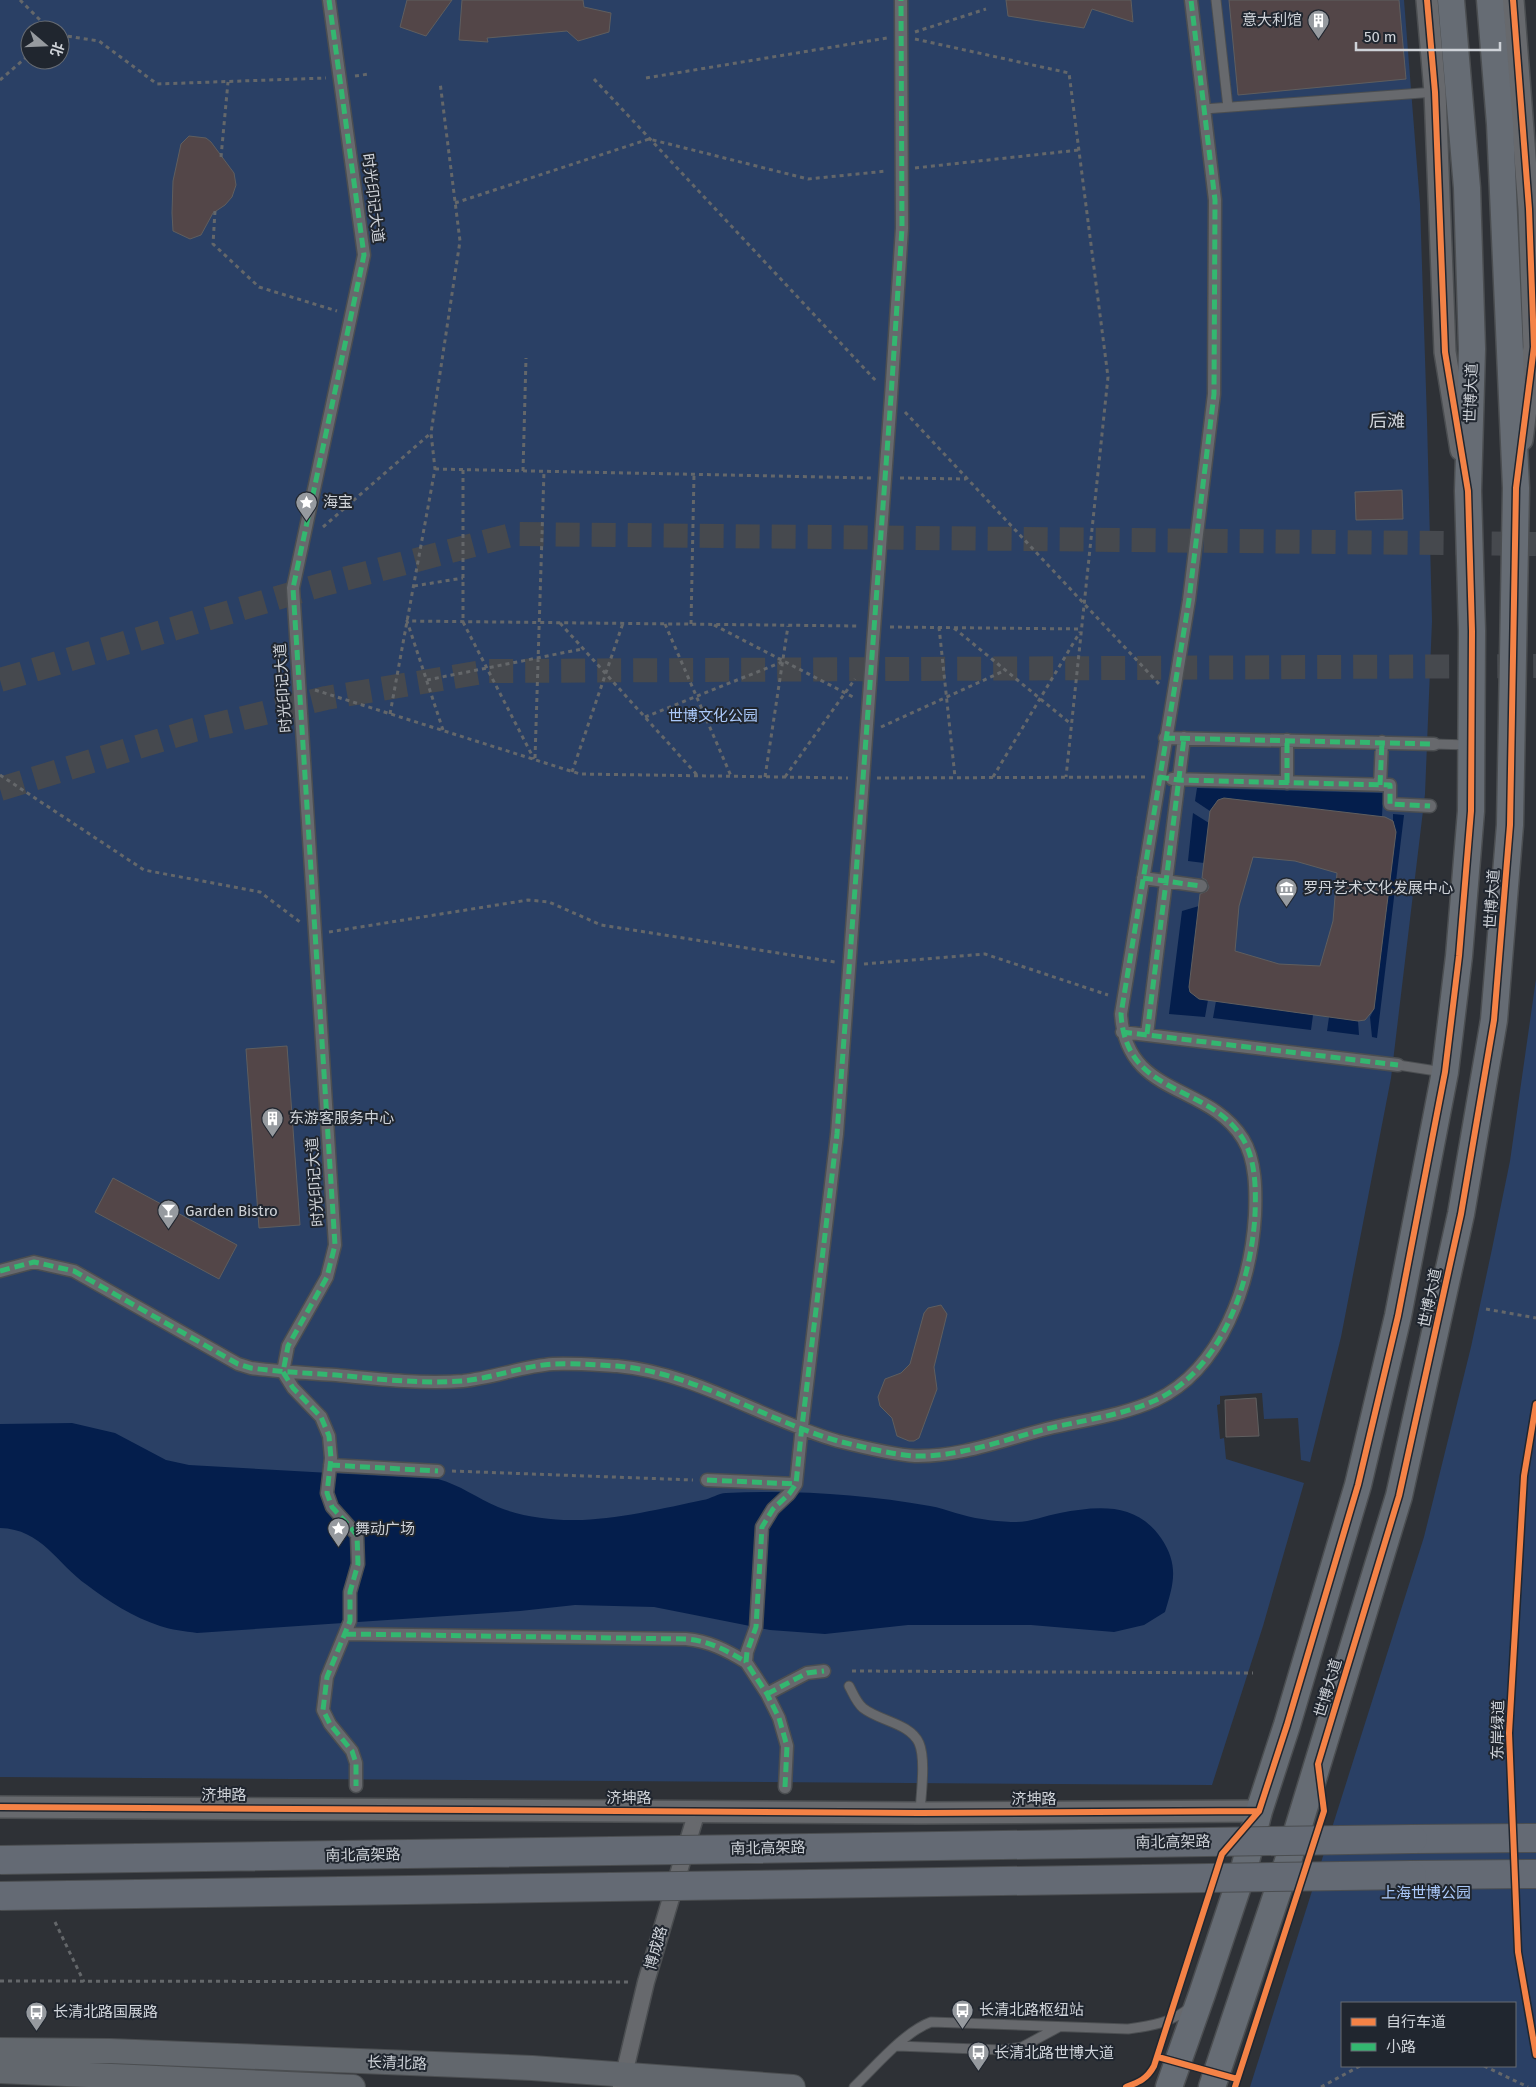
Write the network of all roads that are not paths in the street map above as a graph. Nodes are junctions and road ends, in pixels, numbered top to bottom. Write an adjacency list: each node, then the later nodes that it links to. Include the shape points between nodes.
1 (329, 0): 34 (street, 时光印记大道, via 364,254 293,588 335,1245 326,1277 288,1346)
2 (901, 0): 35 (street, via 902,228 885,478 837,1134)
3 (1191, 0): 11 (street)
4 (1216, 0): 10 (lane)
5 (1427, 0): 9 (street)
6 (1451, 0): 14 (main road, 世博大道, via 1467,188 1472,349)
7 (1490, 0): 13 (main road, 世博大道, via 1500,124)
8 (1513, 0): 12 (street)
9 (1435, 92): 10 (lane); 14 (street, via 1445,352)
10 (1228, 107): 11 (lane)
11 (1204, 109): 15 (street, via 1215,200 1214,394 1189,600)
12 (1534, 280): 13 (street, via 1534,347)
13 (1516, 488): 67 (main road, 世博大道, via 1510,825 1494,1020 1461,1214 1398,1496 1292,1848)
14 (1468, 491): 20 (main road, 世博大道)
15 (1165, 738): 16 (street); 21 (street)
16 (1184, 738): 17 (street); 22 (street)
17 (1287, 740): 18 (street); 23 (street)
18 (1382, 742): 19 (street); 24 (street)
19 (1434, 744): 20 (lane)
20 (1471, 745): 32 (main road, 世博大道, via 1471,811)
21 (1159, 776): 22 (street); 26 (street)
22 (1178, 780): 23 (street); 27 (street)
23 (1287, 783): 24 (street)
24 (1380, 785): 25 (street, via 1390,785 1390,804)
25 (1430, 806)
26 (1142, 878): 27 (street); 29 (street, via 1123,1000)
27 (1166, 881): 28 (street); 30 (street)
28 (1201, 886)
29 (1122, 1032): 30 (street); 35 (street, via 1140,1066 1230,1122 1245,1141 1254,1171 1252,1244 1245,1279 1230,1318 1212,1351 1187,1378 1154,1401 1115,1415 970,1450 914,1456 838,1441)
30 (1146, 1034): 31 (street)
31 (1398, 1065): 32 (lane)
32 (1445, 1072): 48 (main road, 世博大道, via 1398,1316 1358,1485)
33 (0, 1270): 34 (street, via 34,1262 74,1271 238,1364)
34 (283, 1372): 35 (street, via 395,1381 464,1381 553,1364 621,1366 673,1378); 36 (street, via 293,1388 321,1417 328,1436)
35 (802, 1428): 39 (street)
36 (330, 1465): 37 (street); 40 (street, via 327,1494 332,1507 357,1535 358,1564 350,1592 350,1621)
37 (438, 1471)
38 (706, 1480): 39 (street)
39 (796, 1484): 41 (street, via 772,1509 762,1527 756,1627)
40 (346, 1634): 41 (street, via 704,1641); 45 (street, via 327,1677 323,1710 352,1751 356,1763)
41 (746, 1662): 44 (street)
42 (824, 1671): 44 (street, via 792,1679)
43 (849, 1686): 50 (lane, via 864,1708 909,1732 918,1742 921,1754)
44 (768, 1694): 46 (street, via 787,1746)
45 (356, 1786)
46 (786, 1787)
47 (0, 1807): 49 (street, 济坤路)
48 (1259, 1810): 50 (street, 济坤路); 55 (main road, 世博大道, via 1245,1865)
49 (697, 1811): 50 (street, 济坤路); 62 (street, 博成路, via 646,1982)
50 (920, 1813)
51 (1536, 1838): 52 (highway, 南北高架路, bridge)
52 (0, 1860)
53 (1536, 1874): 54 (highway, bridge)
54 (0, 1896)
55 (1202, 1994): 56 (lane, via 1182,2013 1157,2025 1128,2029); 66 (main road, 世博大道)
56 (1060, 2026): 57 (lane, via 1022,2048); 57 (lane, via 931,2022)
57 (897, 2046): 65 (lane)
58 (0, 2050): 59 (main road, 长清北路)
59 (110, 2051): 61 (street); 62 (main road, 长清北路, via 532,2068)
60 (0, 2071): 61 (main road, 长清北路)
61 (102, 2080): 63 (main road, 长清北路)
62 (622, 2081): 64 (main road, 长清北路)
63 (353, 2087)
64 (793, 2087)
65 (854, 2087)
66 (1169, 2087)
67 (1212, 2087)

